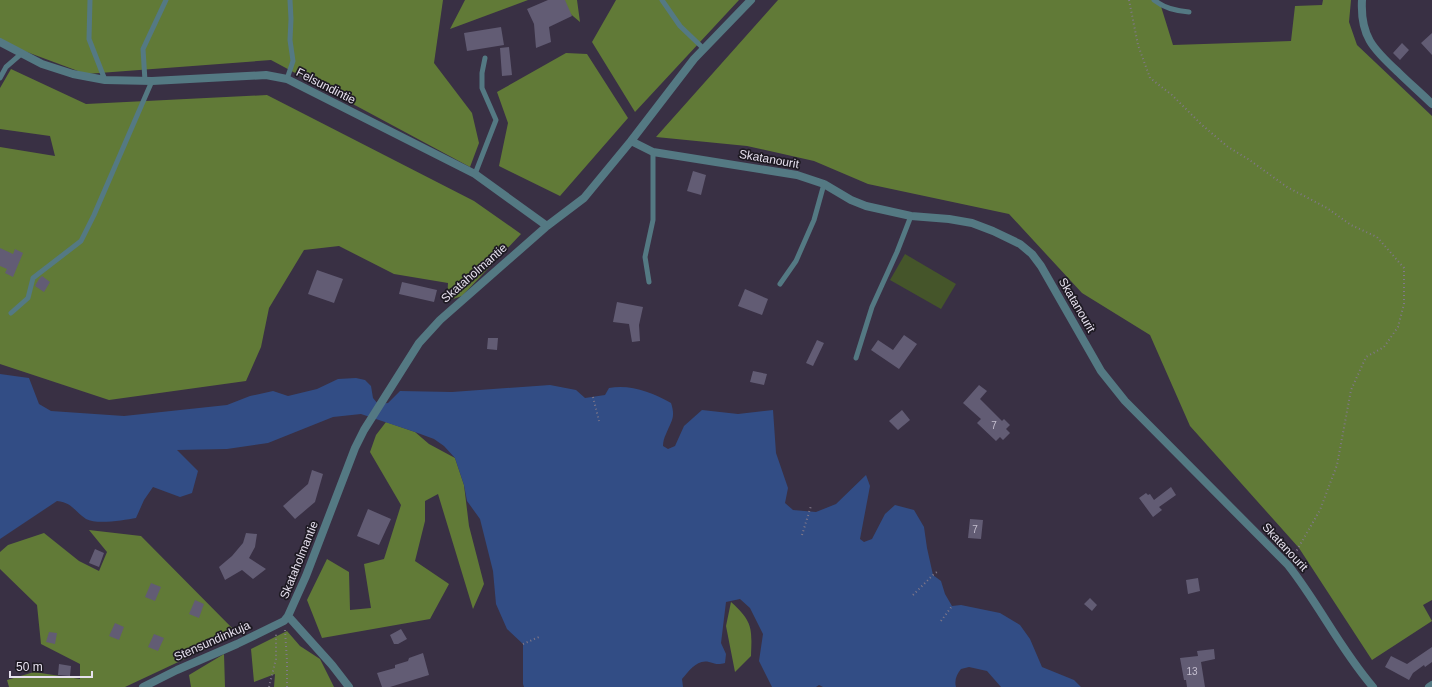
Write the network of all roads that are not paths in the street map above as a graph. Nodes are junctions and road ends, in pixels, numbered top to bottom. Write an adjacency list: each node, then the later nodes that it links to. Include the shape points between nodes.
1 (90, 0): 15 (lane, via 89,39)
2 (166, 0): 16 (lane, via 144,49)
3 (290, 0): 14 (lane, via 293,61)
4 (662, 0): 10 (lane, via 680,26)
5 (752, 0): 10 (street, Skataholmantie)
6 (1154, 0): 8 (lane, via 1175,10)
7 (1362, 0): 17 (street, via 1363,25 1378,54)
8 (1189, 12)
9 (0, 42): 11 (street, Felsundintie)
10 (704, 49): 18 (street, Skataholmantie)
11 (21, 54): 13 (lane, via 6,68); 15 (street, Felsundintie, via 73,74)
12 (485, 58): 20 (lane, via 482,88 496,120)
13 (0, 78)
14 (287, 79): 16 (street, Felsundintie, via 266,75); 20 (street, Felsundintie)
15 (104, 80): 16 (street, Felsundintie)
16 (148, 81): 26 (lane, via 97,208 81,241 33,278 28,298)
17 (1432, 104)
18 (632, 141): 19 (street, Skatanourit); 23 (street, Skataholmantie, via 584,198)
19 (653, 152): 21 (street, Skatanourit, via 797,175); 24 (lane, via 653,220 644,257)
20 (475, 174): 23 (street, Felsundintie)
21 (824, 184): 22 (street, Skatanourit, via 866,206); 25 (lane, via 814,220 796,261)
22 (911, 216): 27 (lane, via 872,307); 32 (street, Skatanourit, via 972,223 1020,244 1032,254 1101,371 1125,400 1288,565 1346,653)
23 (547, 226): 28 (street, Skataholmantie, via 440,320 419,343 354,448 306,576)
24 (649, 282)
25 (780, 284)
26 (11, 313)
27 (856, 358)
28 (286, 619): 30 (street, Stensundinkuja); 31 (street, via 332,664)
29 (1432, 685): 33 (street)
30 (143, 687)
31 (349, 687)
32 (1372, 687)
33 (1429, 687)

